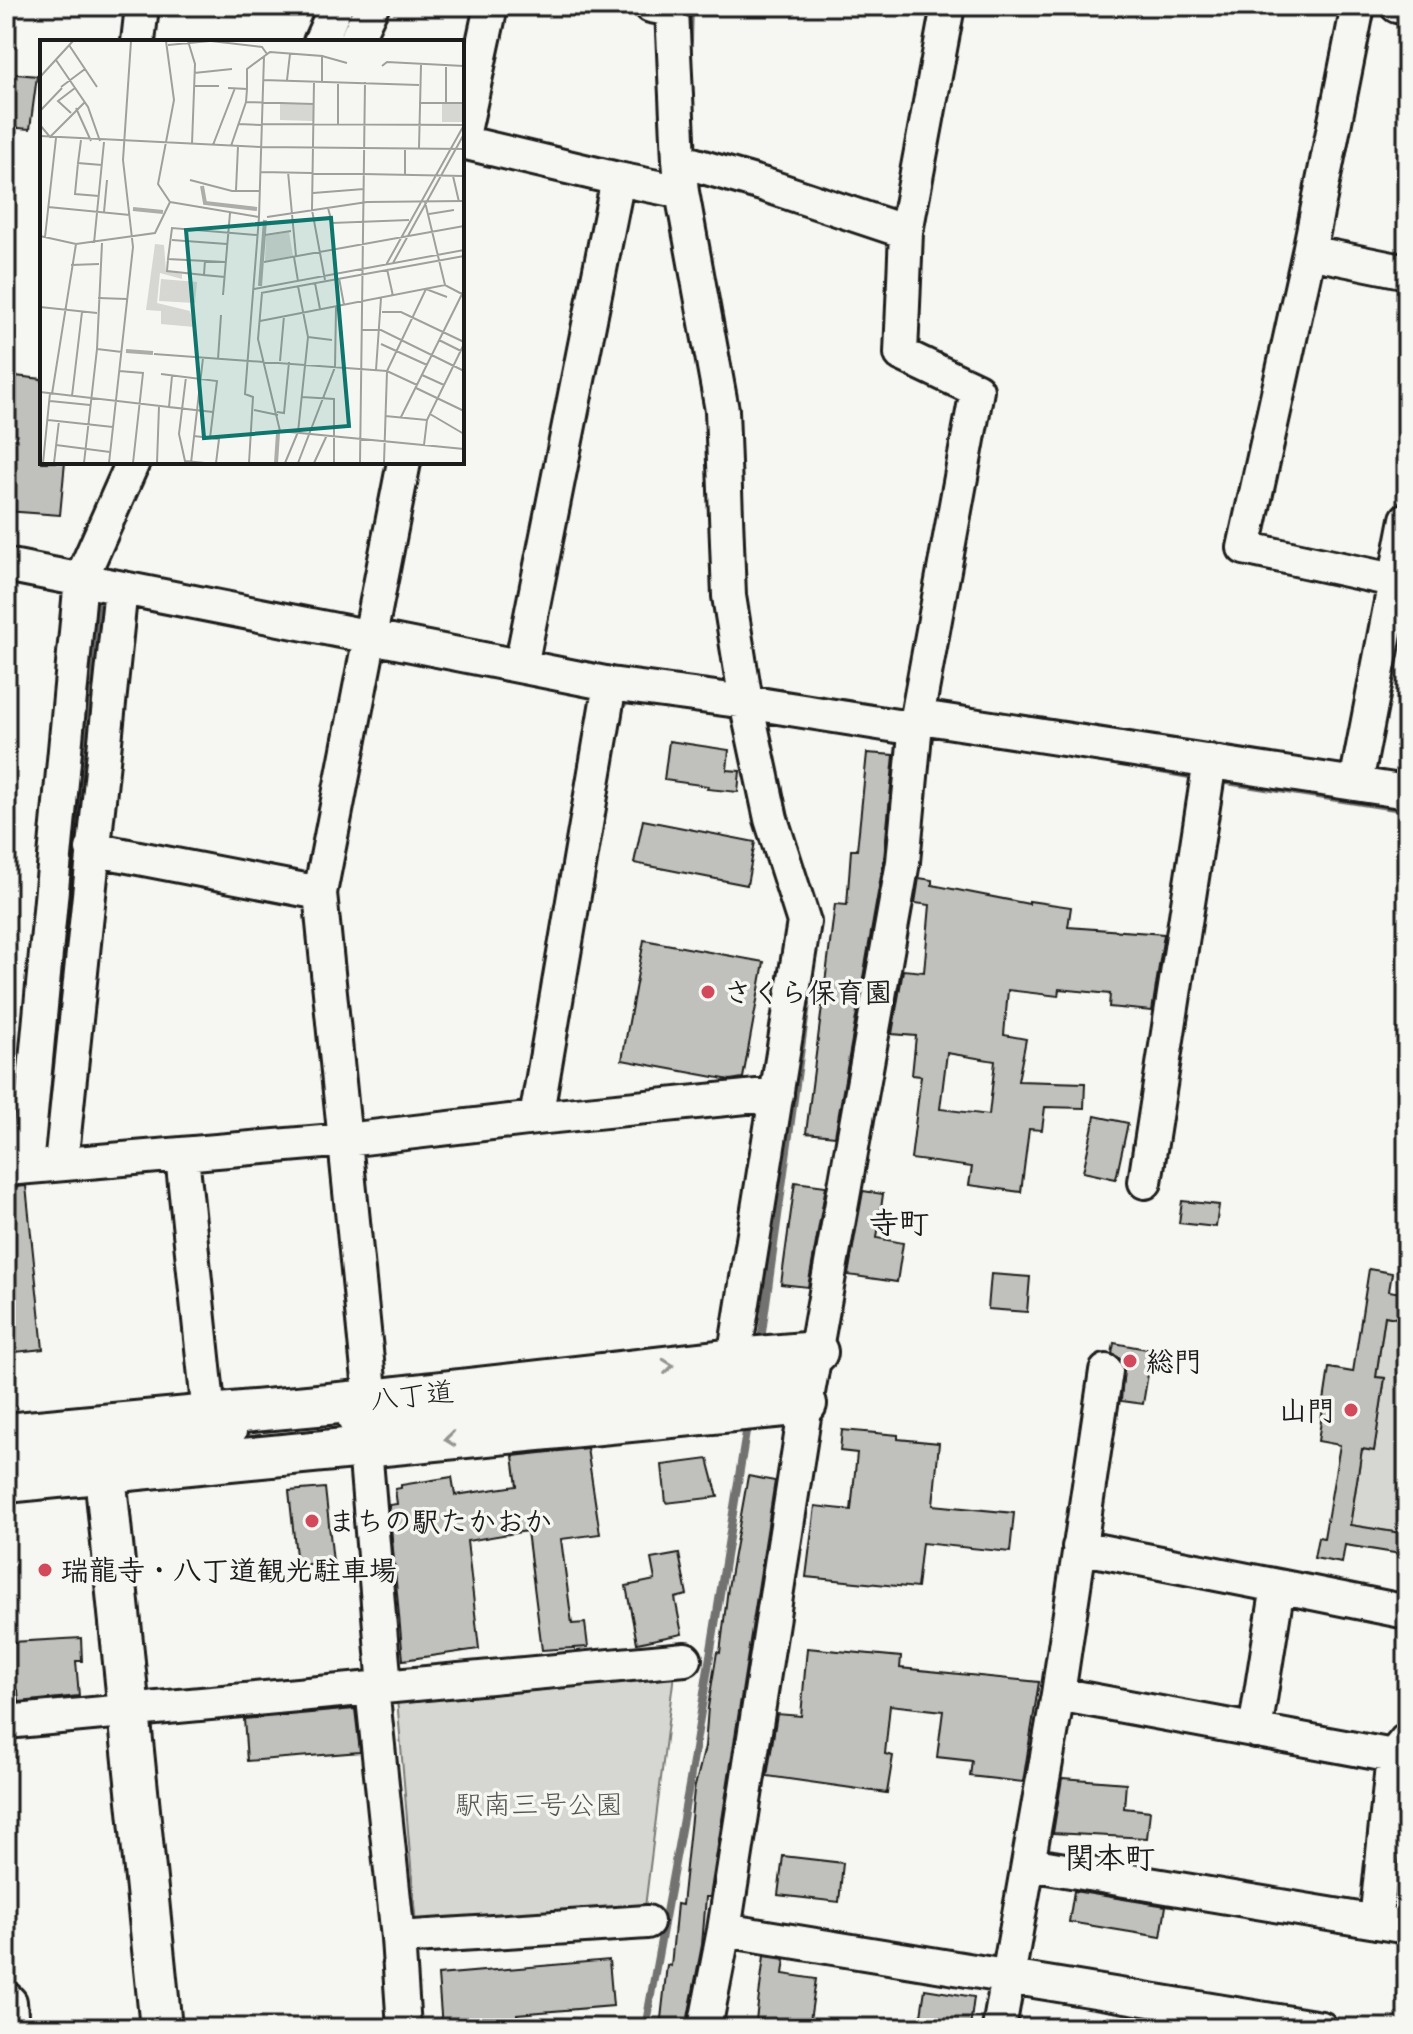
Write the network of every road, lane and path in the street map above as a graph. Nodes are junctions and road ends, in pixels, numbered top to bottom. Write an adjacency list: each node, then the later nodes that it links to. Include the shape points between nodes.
1 (142, 6): 10 (street)
2 (336, 6): 11 (street)
3 (372, 6): 12 (street)
4 (491, 6): 13 (street)
5 (651, 6): 15 (street, via 672,10)
6 (948, 6): 18 (street)
7 (1358, 6): 19 (street)
8 (1397, 6): 9 (street)
9 (1407, 8)
10 (138, 40)
11 (321, 40)
12 (356, 40)
13 (464, 132)
14 (464, 141): 16 (street)
15 (679, 160): 17 (street); 18 (street)
16 (618, 179): 17 (street); 29 (street)
17 (682, 192): 31 (street, via 722,410 729,596)
18 (906, 232): 32 (street, via 901,354 977,390)
19 (1309, 252): 20 (street); 26 (street, via 1244,548)
20 (1407, 272)
21 (132, 464): 25 (street)
22 (404, 464): 28 (street)
23 (1407, 519): 26 (street)
24 (6, 565): 25 (street)
25 (83, 579): 27 (street); 43 (street)
26 (1400, 582): 34 (street)
27 (120, 588): 28 (street); 36 (street)
28 (372, 636): 29 (street); 37 (street)
29 (521, 666): 30 (street)
30 (610, 684): 31 (street); 39 (street)
31 (746, 702): 32 (street, via 897,726); 38 (street, via 771,819 804,922)
32 (916, 723): 33 (street, via 927,718); 47 (street, via 903,862)
33 (1210, 761): 34 (street); 44 (street)
34 (1356, 783): 35 (street)
35 (1407, 792)
36 (92, 849): 37 (street); 42 (street)
37 (320, 893): 40 (street)
38 (777, 1094): 39 (street); 45 (street)
39 (536, 1118): 40 (street)
40 (346, 1140): 41 (street); 48 (street)
41 (182, 1156): 42 (street); 49 (street)
42 (61, 1164): 43 (street)
43 (16, 1168)
44 (1145, 1182)
45 (734, 1359): 47 (street, 八丁道); 48 (street, 八丁道, one-way to 45)
46 (1106, 1371): 56 (street)
47 (811, 1379): 52 (street, 八丁道, one-way to 52); 53 (street); 69 (street)
48 (371, 1400): 49 (street, 八丁道)
49 (209, 1415): 50 (street, 八丁道)
50 (104, 1425): 51 (street, 八丁道); 54 (street)
51 (6, 1434)
52 (365, 1448): 54 (street, 八丁道); 60 (street)
53 (6, 1457)
54 (105, 1471): 55 (street, 八丁道); 62 (street)
55 (6, 1482)
56 (1079, 1547): 57 (street); 61 (street)
57 (1278, 1586): 58 (street); 64 (street)
58 (1407, 1612)
59 (685, 1659): 60 (street)
60 (379, 1688): 62 (street); 70 (street)
61 (1058, 1694): 64 (street); 66 (street)
62 (128, 1711): 63 (street); 74 (street)
63 (6, 1722)
64 (1255, 1731): 65 (street)
65 (1400, 1747): 68 (street)
66 (1029, 1864): 68 (street); 71 (street)
67 (647, 1922): 70 (street)
68 (1392, 1924)
69 (724, 1930): 71 (street); 76 (street)
70 (398, 1938): 75 (street)
71 (1008, 1977): 77 (street); 78 (street)
72 (6, 1998): 73 (street)
73 (12, 2028)
74 (161, 2028)
75 (404, 2028)
76 (705, 2028)
77 (999, 2028)
78 (1321, 2028)

